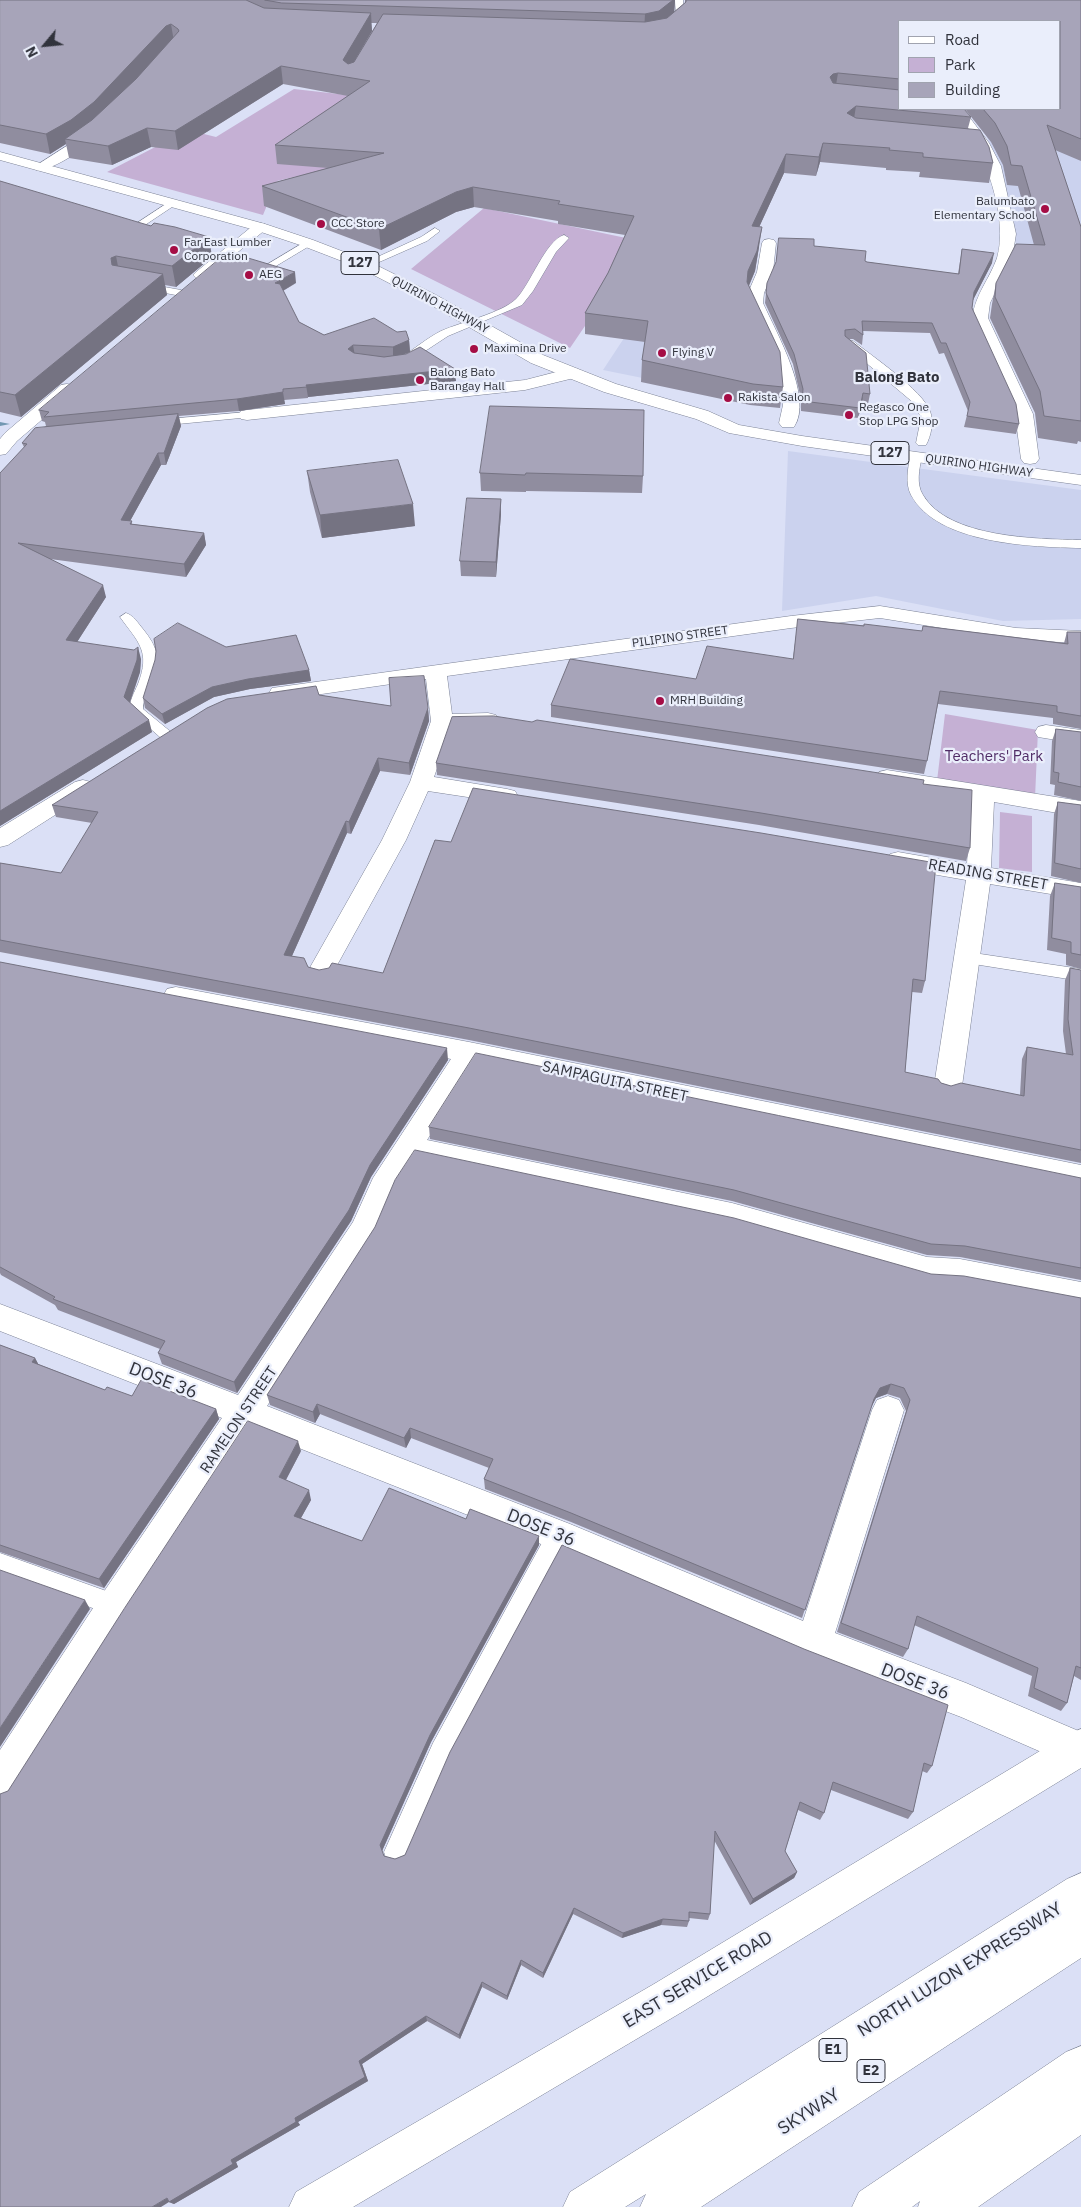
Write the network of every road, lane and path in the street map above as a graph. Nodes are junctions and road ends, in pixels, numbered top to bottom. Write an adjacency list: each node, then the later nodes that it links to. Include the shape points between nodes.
1 (679, 0): 2 (lane, via 680,18)
2 (662, 32)
3 (949, 110): 6 (main road, via 959,113)
4 (109, 120): 8 (main road, via 81,144)
5 (963, 141): 6 (main road)
6 (982, 143): 32 (main road, via 994,166 1009,234 1004,260 982,303 980,318 1024,414)
7 (0, 156): 8 (main road, QUIRINO HIGHWAY / 127)
8 (42, 167): 9 (main road, QUIRINO HIGHWAY / 127)
9 (172, 203): 10 (main road, QUIRINO HIGHWAY / 127); 11 (lane)
10 (260, 227): 14 (main road, QUIRINO HIGHWAY / 127); 19 (main road)
11 (130, 231)
12 (435, 231): 16 (lane)
13 (564, 238): 21 (lane, via 552,250 518,302)
14 (308, 243): 16 (main road, QUIRINO HIGHWAY / 127); 17 (lane)
15 (769, 243): 28 (main road, via 765,272 755,303 787,373 792,405)
16 (365, 265): 21 (main road, QUIRINO HIGHWAY / 127)
17 (268, 267)
18 (129, 283): 19 (lane)
19 (181, 292): 20 (main road)
20 (166, 305)
21 (472, 322): 23 (lane, via 429,342 410,358); 24 (main road, QUIRINO HIGHWAY / 127, via 536,359)
22 (850, 343): 31 (lane, via 923,406 927,426)
23 (393, 363)
24 (572, 373): 26 (main road, via 525,385); 27 (main road, QUIRINO HIGHWAY / 127, via 610,388)
25 (79, 379): 30 (main road)
26 (246, 415): 29 (lane)
27 (702, 415): 28 (main road, QUIRINO HIGHWAY / 127, via 742,416); 31 (main road, QUIRINO HIGHWAY / 127, via 735,429 802,441)
28 (788, 423): 31 (main road, QUIRINO HIGHWAY / 127)
29 (150, 424)
30 (10, 440)
31 (919, 450): 32 (main road, QUIRINO HIGHWAY / 127); 34 (main road, QUIRINO HIGHWAY / 127); 35 (lane, via 912,478 917,496 929,511 949,524 1003,538)
32 (1030, 459): 33 (main road, QUIRINO HIGHWAY / 127)
33 (1081, 465)
34 (1081, 480)
35 (1081, 544)
36 (126, 617): 43 (lane, via 146,641 152,656 151,669 136,699 136,710)
37 (1081, 637): 38 (main road, PILIPINO STREET, via 1016,634 880,612)
38 (436, 672): 39 (main road, PILIPINO STREET); 40 (main road)
39 (257, 696)
40 (442, 721): 41 (main road); 47 (main road)
41 (510, 722)
42 (1046, 732): 44 (main road)
43 (167, 735)
44 (1081, 737)
45 (868, 774): 48 (main road)
46 (100, 776): 51 (main road)
47 (421, 782): 49 (main road); 56 (main road, via 394,840)
48 (983, 794): 50 (main road); 53 (main road)
49 (526, 799)
50 (1081, 810)
51 (0, 839)
52 (881, 857): 53 (main road, READING STREET)
53 (979, 873): 54 (main road, READING STREET); 55 (main road)
54 (1081, 891)
55 (967, 958): 57 (lane); 60 (main road)
56 (321, 971)
57 (1081, 975)
58 (156, 992): 59 (main road, SAMPAGUITA STREET)
59 (469, 1052): 61 (main road, RAMELON STREET); 62 (main road, SAMPAGUITA STREET)
60 (948, 1086)
61 (408, 1147): 63 (main road, via 732,1215 927,1270 960,1272); 66 (main road, RAMELON STREET, via 383,1186 366,1228)
62 (1081, 1177)
63 (1081, 1295)
64 (0, 1317): 66 (main road, DOSE 36)
65 (888, 1410): 70 (main road)
66 (244, 1412): 67 (main road, DOSE 36); 69 (main road, RAMELON STREET)
67 (558, 1535): 70 (main road, DOSE 36); 73 (lane, via 441,1751)
68 (0, 1564): 69 (lane)
69 (115, 1605): 72 (main road, RAMELON STREET)
70 (814, 1644): 71 (main road, DOSE 36)
71 (1079, 1748): 78 (main road, EAST SERVICE ROAD, via 668,1998)
72 (0, 1784)
73 (396, 1852)
74 (1081, 1893): 79 (main road, NORTH LUZON EXPRESSWAY / E1)
75 (1081, 1935): 80 (main road, SKYWAY / E2)
76 (1081, 2067): 81 (main road)
77 (1081, 2110): 82 (main road)
78 (311, 2207)
79 (584, 2207)
80 (662, 2207)
81 (874, 2207)
82 (940, 2207)

